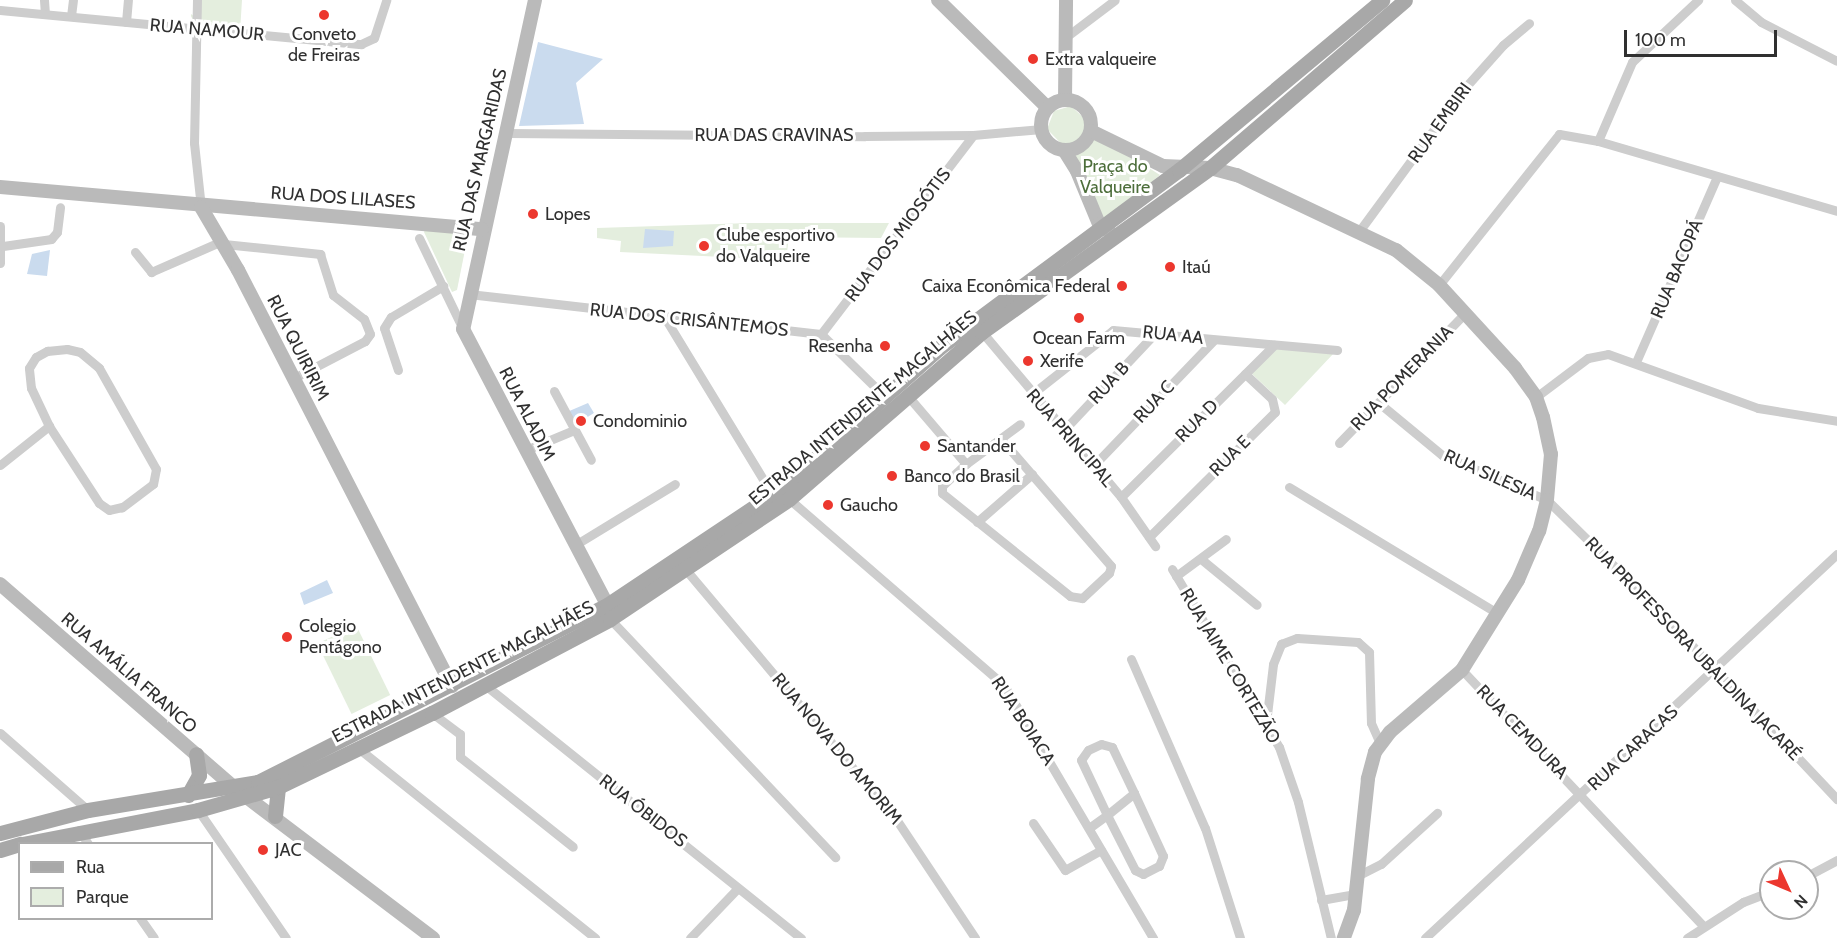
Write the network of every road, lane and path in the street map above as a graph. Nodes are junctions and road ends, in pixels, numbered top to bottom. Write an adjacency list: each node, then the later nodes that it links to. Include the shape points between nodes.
1 (44, 0): 15 (street)
2 (73, 0): 16 (street)
3 (128, 0): 17 (street)
4 (197, 0): 19 (street)
5 (386, 0): 19 (street, RUA NAMOUR, via 374,38 361,44)
6 (535, 0): 26 (street, RUA DAS MARGARIDAS)
7 (938, 0): 23 (street)
8 (1066, 0): 20 (street)
9 (1115, 0): 20 (street)
10 (1382, 0): 31 (main road, ESTRADA INTENDENTE MAGALHÃES)
11 (1405, 0): 30 (main road, ESTRADA INTENDENTE MAGALHÃES)
12 (1698, 0): 28 (street, via 1632,63)
13 (1734, 0): 21 (street, via 1761,22)
14 (0, 10): 15 (street, RUA NAMOUR)
15 (45, 14): 16 (street, RUA NAMOUR)
16 (71, 16): 17 (street, RUA NAMOUR)
17 (126, 22): 19 (street, RUA NAMOUR)
18 (1529, 23): 40 (street, RUA EMBIRI, via 1503,45 1462,92)
19 (195, 29): 35 (street, via 194,165)
20 (1066, 37): 22 (street)
21 (1837, 61)
22 (1065, 100): 23 (street); 25 (street, via 1078,103 1088,112)
23 (1048, 108): 24 (street)
24 (1042, 129): 27 (street, RUA DAS CRAVINAS); 29 (street, via 1052,146)
25 (1091, 131): 29 (street, via 1084,144); 31 (street, via 1152,162)
26 (506, 133): 27 (street, RUA DAS CRAVINAS); 38 (street, RUA DAS MARGARIDAS)
27 (973, 135): 54 (street, RUA DOS MIOSÓTIS)
28 (1598, 141): 32 (street); 47 (street, via 1563,134 1552,139)
29 (1064, 150): 39 (street)
30 (1210, 168): 31 (street); 40 (street, via 1261,185); 41 (main road, ESTRADA INTENDENTE MAGALHÃES)
31 (1179, 170): 39 (main road, ESTRADA INTENDENTE MAGALHÃES)
32 (1717, 177): 36 (street); 59 (street, RUA BACOPÁ)
33 (0, 188): 35 (street)
34 (60, 207): 44 (street, via 57,232 51,239)
35 (201, 207): 38 (street, RUA DOS LILASES, via 409,220); 43 (street, RUA QUIRIRIM)
36 (1837, 211)
37 (0, 226): 44 (street)
38 (482, 229): 49 (street, RUA DAS MARGARIDAS)
39 (1102, 229): 41 (street); 66 (main road, ESTRADA INTENDENTE MAGALHÃES, via 954,337)
40 (1360, 230): 47 (street, via 1396,250)
41 (1119, 236): 53 (main road, ESTRADA INTENDENTE MAGALHÃES)
42 (418, 238): 48 (street, RUA ALADIM)
43 (223, 242): 45 (street, via 151,272); 62 (street, RUA QUIRIRIM); 62 (street, via 320,254 333,295 364,319 370,334 365,341)
44 (3, 246): 46 (street)
45 (135, 252)
46 (0, 263)
47 (1439, 285): 50 (street)
48 (443, 286): 52 (street, RUA ALADIM); 60 (street, via 391,317 384,328)
49 (469, 294): 51 (street, RUA DOS CRISÂNTEMOS); 52 (street, RUA DAS MARGARIDAS)
50 (1465, 313): 67 (street); 68 (street, RUA POMERANIA)
51 (665, 318): 54 (street, RUA DOS CRISÂNTEMOS); 84 (street)
52 (463, 328): 76 (street, RUA ALADIM)
53 (982, 332): 64 (street, RUA PRINCIPAL); 65 (main road, ESTRADA INTENDENTE MAGALHÃES)
54 (821, 334): 66 (street)
55 (1154, 334): 56 (street, RUA AA); 64 (street, RUA AA, via 1106,332); 73 (street, RUA B)
56 (1214, 340): 57 (street, RUA AA); 80 (street, RUA C)
57 (1274, 345): 58 (street, RUA AA); 61 (street, RUA D)
58 (1337, 350)
59 (1636, 362): 67 (street, via 1597,354); 69 (street, via 1758,408)
60 (398, 370)
61 (1245, 374): 85 (street, RUA D); 89 (street, RUA E, via 1272,399 1275,412)
62 (294, 378): 104 (street, RUA QUIRIRIM)
63 (554, 391): 72 (street)
64 (1032, 394): 73 (street, RUA PRINCIPAL)
65 (907, 395): 78 (street); 86 (main road, ESTRADA INTENDENTE MAGALHÃES)
66 (885, 397): 84 (main road, ESTRADA INTENDENTE MAGALHÃES)
67 (1536, 397): 87 (street, via 1551,454)
68 (1379, 403): 75 (street, RUA POMERANIA); 87 (street, RUA SILESIA, via 1442,454)
69 (1837, 421)
70 (1020, 424): 74 (street)
71 (49, 426): 71 (street, via 104,507 122,507 153,484 156,469 152,457 99,368 80,352 47,351 36,357 29,368 31,388); 79 (street)
72 (574, 430): 76 (street); 77 (street)
73 (1064, 431): 80 (street, RUA PRINCIPAL)
74 (1001, 439): 78 (street); 81 (street)
75 (1339, 443)
76 (526, 450): 91 (street, RUA ALADIM)
77 (591, 460)
78 (966, 464): 88 (street, via 941,490)
79 (0, 465)
80 (1094, 465): 85 (street, RUA PRINCIPAL)
81 (1032, 474): 88 (street); 88 (street, via 1112,567 1085,596 1070,596)
82 (675, 484): 91 (street)
83 (1289, 487): 99 (street)
84 (772, 495): 98 (main road, ESTRADA INTENDENTE MAGALHÃES)
85 (1121, 497): 89 (street, RUA PRINCIPAL)
86 (789, 499): 95 (main road, ESTRADA INTENDENTE MAGALHÃES); 124 (street, RUA BOIACA, via 996,676)
87 (1547, 500): 99 (street, via 1528,560); 102 (street, RUA PROFESSORA UBALDINA JACARÉ)
88 (977, 522)
89 (1149, 537): 92 (street, RUA PRINCIPAL)
90 (1226, 539): 94 (street)
91 (575, 545): 98 (street, RUA ALADIM)
92 (1155, 546)
93 (1837, 554): 102 (street, RUA CARACAS)
94 (1201, 559): 97 (street); 106 (street, RUA JAIME CORTEZÃO, via 1174,573)
95 (686, 570): 98 (main road, ESTRADA INTENDENTE MAGALHÃES); 149 (street, RUA NOVA DO AMORIM, via 890,810)
96 (0, 584): 110 (street, RUA AMÁLIA FRANCO)
97 (1257, 605)
98 (609, 612): 103 (main road, ESTRADA INTENDENTE MAGALHÃES); 104 (main road, ESTRADA INTENDENTE MAGALHÃES); 133 (street)
99 (1499, 614): 101 (street)
100 (1131, 659): 151 (street, via 1205,828)
101 (1462, 670): 108 (street); 115 (street, RUA CEMDURA)
102 (1716, 670): 115 (street, RUA CARACAS); 117 (street, RUA PROFESSORA UBALDINA JACARÉ)
103 (484, 686): 105 (main road, ESTRADA INTENDENTE MAGALHÃES); 137 (street, RUA ÓBIDOS)
104 (452, 687): 112 (main road, ESTRADA INTENDENTE MAGALHÃES, via 282,772)
105 (432, 713): 109 (main road, ESTRADA INTENDENTE MAGALHÃES); 130 (street, via 460,734 460,757)
106 (1266, 723): 108 (street, via 1273,664 1281,644 1297,638 1358,642 1368,652 1371,723); 140 (street, RUA JAIME CORTEZÃO, via 1298,802)
107 (0, 733): 118 (street)
108 (1380, 743): 136 (street, via 1368,779)
109 (358, 748): 111 (main road, ESTRADA INTENDENTE MAGALHÃES); 146 (street)
110 (196, 754): 112 (street, RUA AMÁLIA FRANCO); 114 (main road, via 199,775)
111 (278, 787): 116 (main road, ESTRADA INTENDENTE MAGALHÃES); 122 (main road)
112 (236, 789): 114 (main road, ESTRADA INTENDENTE MAGALHÃES); 116 (street, RUA AMÁLIA FRANCO)
113 (1134, 793): 121 (street); 121 (street, via 1112,747 1101,744 1088,750 1081,760); 121 (street, via 1163,856 1159,866 1143,874 1135,870)
114 (188, 795): 118 (main road, ESTRADA INTENDENTE MAGALHÃES)
115 (1582, 795): 142 (street, RUA CEMDURA); 154 (street, RUA CARACAS)
116 (249, 798): 119 (main road, ESTRADA INTENDENTE MAGALHÃES); 122 (street, RUA AMÁLIA FRANCO)
117 (1837, 799)
118 (88, 810): 126 (main road, ESTRADA INTENDENTE MAGALHÃES)
119 (198, 810): 125 (main road, ESTRADA INTENDENTE MAGALHÃES); 144 (street)
120 (1437, 813): 136 (street, via 1381,864)
121 (1107, 815): 124 (street)
122 (275, 816): 145 (street, RUA AMÁLIA FRANCO)
123 (1033, 823): 132 (street, via 1065,870)
124 (1089, 828): 132 (street, RUA BOIACA)
125 (79, 830): 127 (main road, ESTRADA INTENDENTE MAGALHÃES); 128 (street)
126 (0, 833)
127 (29, 842)
128 (87, 842)
129 (18, 845): 131 (main road, ESTRADA INTENDENTE MAGALHÃES)
130 (573, 847)
131 (0, 850)
132 (1101, 850): 150 (street, RUA BOIACA)
133 (836, 857)
134 (1836, 864): 135 (street)
135 (1819, 871)
136 (1357, 876): 138 (street)
137 (738, 888): 147 (street); 148 (street, RUA ÓBIDOS)
138 (1355, 894): 140 (street); 153 (street)
139 (1759, 896): 142 (street)
140 (1321, 900): 152 (street, RUA JAIME CORTEZÃO)
141 (141, 920): 143 (street)
142 (1703, 927): 155 (street)
143 (154, 938)
144 (286, 938)
145 (433, 938)
146 (595, 938)
147 (690, 938)
148 (801, 938)
149 (975, 938)
150 (1153, 938)
151 (1240, 938)
152 (1331, 938)
153 (1344, 938)
154 (1425, 938)
155 (1687, 938)

